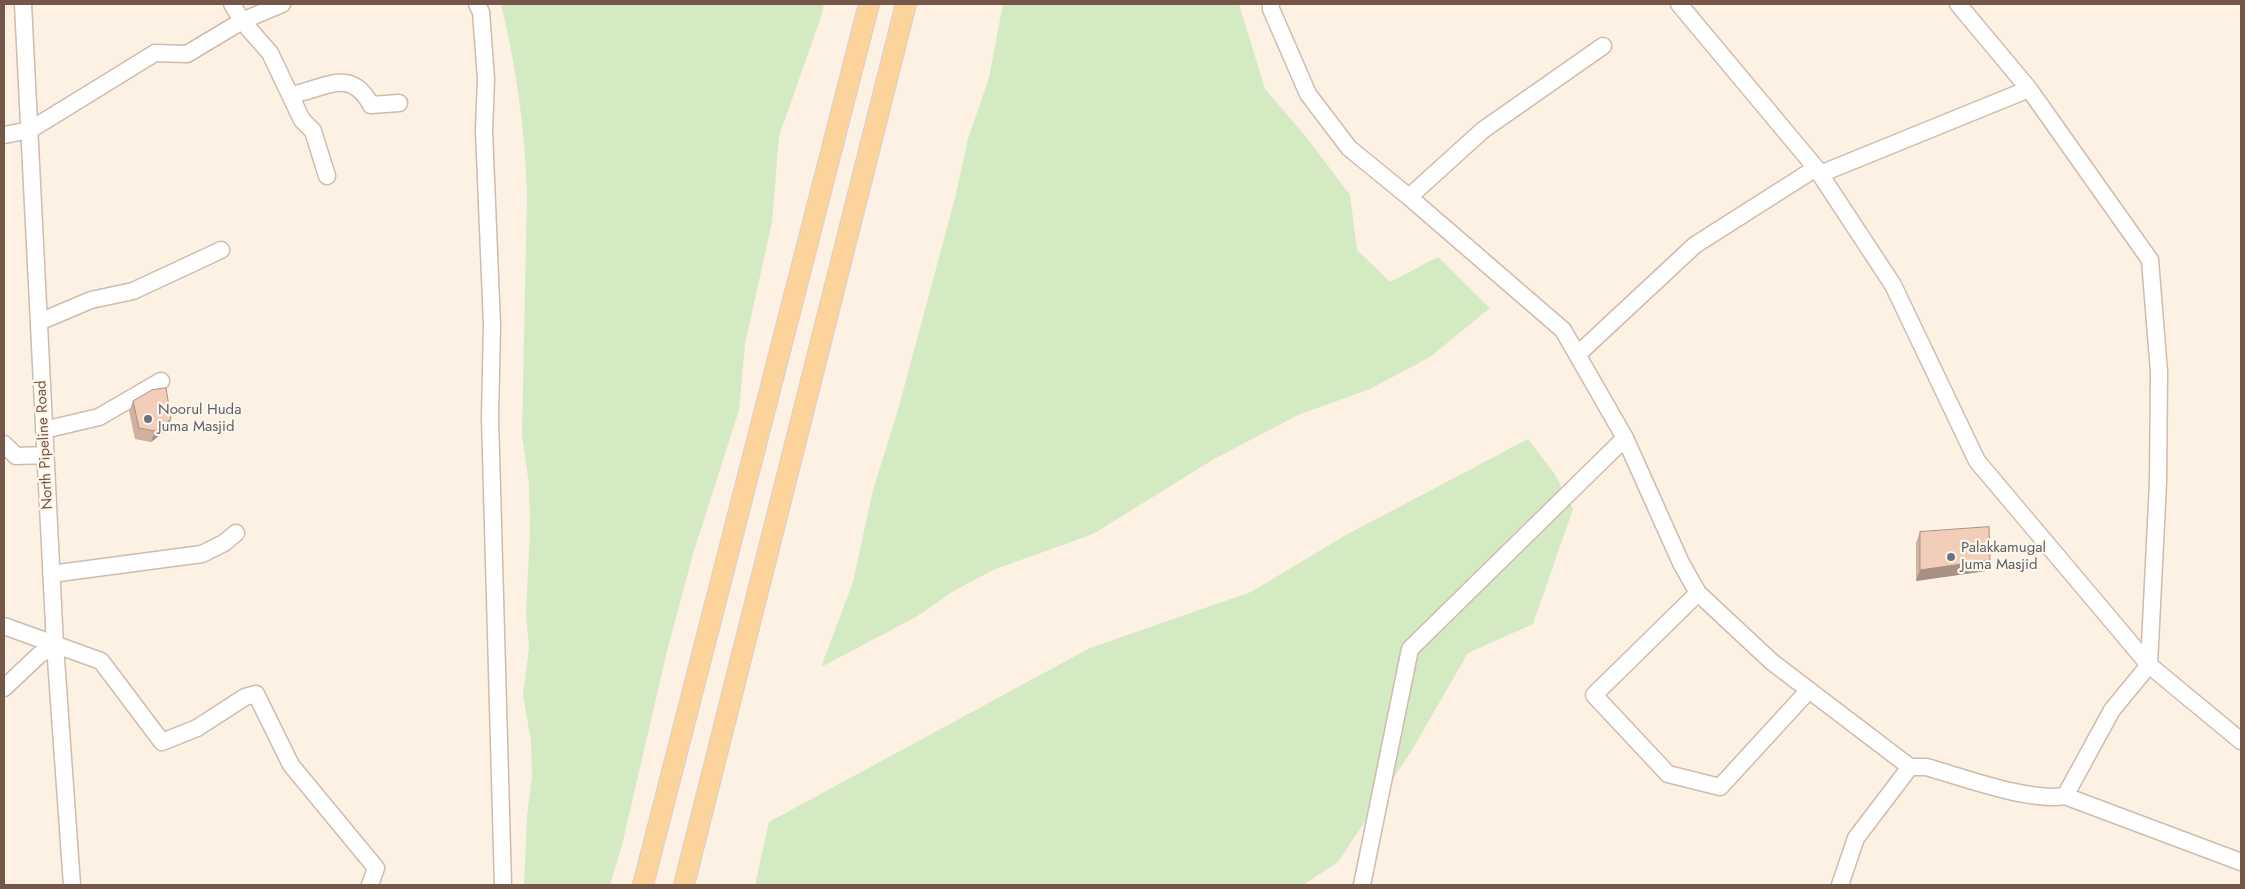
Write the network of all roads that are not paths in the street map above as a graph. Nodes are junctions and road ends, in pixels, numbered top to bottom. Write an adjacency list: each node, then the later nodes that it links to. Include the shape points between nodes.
1 (23, 4): 15 (street, North Pipeline Road)
2 (232, 4): 10 (street)
3 (282, 4): 10 (street)
4 (477, 4): 43 (street, via 481,12 486,79 484,131 492,324 490,417)
5 (869, 4): 44 (main road)
6 (906, 4): 45 (main road)
7 (1271, 4): 19 (street, via 1308,94 1349,148)
8 (1678, 4): 17 (street)
9 (1958, 4): 12 (street)
10 (242, 21): 13 (street, via 270,53); 15 (street, via 187,54 155,53)
11 (1603, 46): 19 (street, via 1484,130)
12 (2029, 89): 17 (street); 34 (street, via 2150,260 2159,372 2158,482)
13 (290, 95): 14 (street, via 334,81 352,83 365,93 371,104); 18 (street, via 302,120 313,131)
14 (399, 103)
15 (30, 130): 16 (street); 21 (street, North Pipeline Road)
16 (4, 135)
17 (1818, 171): 22 (street, via 1695,245); 34 (street, via 1893,285 1977,461)
18 (326, 176)
19 (1409, 197): 22 (street, via 1563,330)
20 (221, 250): 21 (street, via 133,291 91,300)
21 (39, 322): 24 (street, North Pipeline Road)
22 (1577, 354): 25 (street)
23 (161, 381): 24 (street, via 99,417)
24 (44, 430): 27 (street, North Pipeline Road)
25 (1626, 438): 31 (street, via 1681,563); 46 (street, via 1410,649)
26 (4, 444): 28 (street)
27 (45, 455): 28 (street); 30 (street, North Pipeline Road)
28 (10, 460)
29 (236, 533): 30 (street, via 202,554)
30 (51, 574): 33 (street, North Pipeline Road)
31 (1698, 593): 36 (street, via 1772,662); 36 (street, via 1594,695 1668,774 1720,787)
32 (4, 626): 33 (street)
33 (54, 645): 35 (street); 41 (street, North Pipeline Road); 42 (street, via 101,661 162,742 197,728 244,697 256,694 291,765 376,868)
34 (2149, 666): 37 (street); 39 (street, via 2112,710)
35 (4, 688)
36 (1809, 690): 38 (street)
37 (2241, 741)
38 (1910, 767): 39 (street, via 1926,767 2026,794 2053,798); 47 (street, via 1856,838)
39 (2066, 796): 40 (street)
40 (2241, 862)
41 (72, 885)
42 (370, 885)
43 (503, 885)
44 (643, 885)
45 (684, 885)
46 (1362, 885)
47 (1840, 885)

